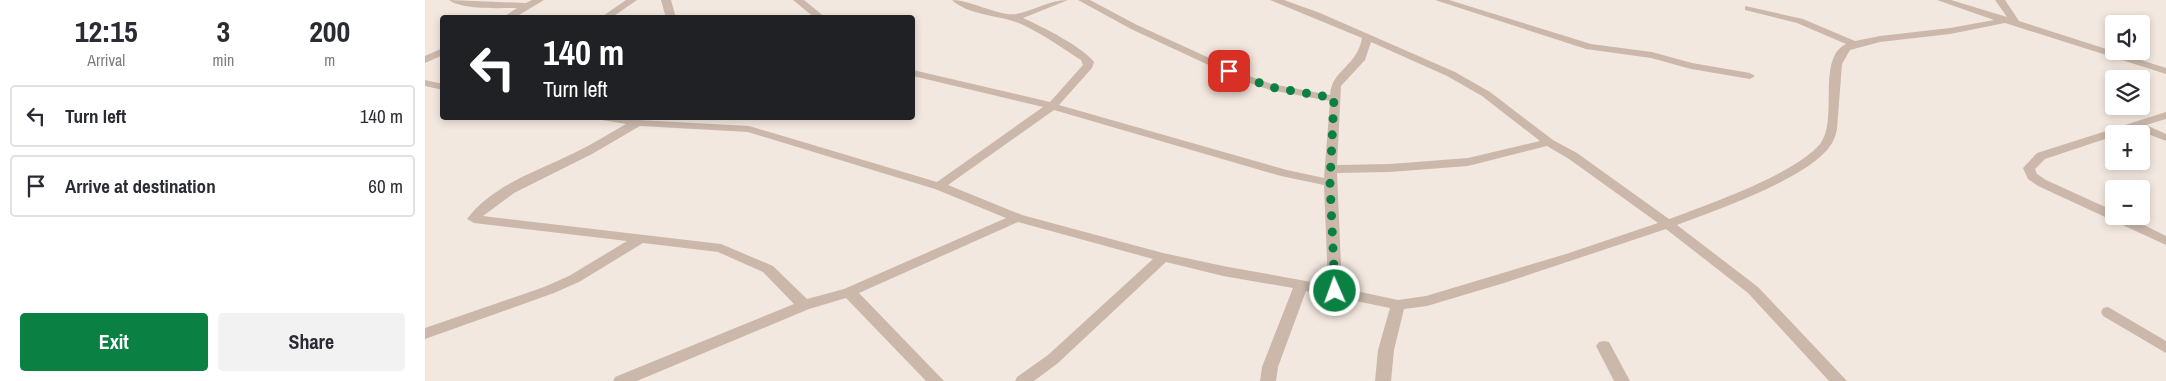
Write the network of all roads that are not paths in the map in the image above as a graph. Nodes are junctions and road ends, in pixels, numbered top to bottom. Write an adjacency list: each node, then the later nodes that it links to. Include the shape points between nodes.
1 (454, 0): 13 (street)
2 (539, 0): 13 (street)
3 (632, 0): 16 (street)
4 (667, 0): 17 (street)
5 (798, 0): 18 (street)
6 (957, 0): 19 (street, via 977,10)
7 (1063, 0): 19 (street)
8 (1083, 0): 30 (street, via 1245,78 1270,87)
9 (1275, 0): 21 (street)
10 (1440, 0): 27 (street, via 1590,47)
11 (1942, 0): 20 (street)
12 (2000, 0): 20 (street)
13 (527, 6): 15 (street)
14 (1748, 8): 22 (street, via 1800,21)
15 (511, 15)
16 (609, 15)
17 (670, 15)
18 (818, 15)
19 (1015, 18): 31 (street, via 1089,62)
20 (2010, 22): 22 (street); 25 (street)
21 (1367, 37): 30 (street, via 1362,58 1340,78); 38 (street, via 1473,86)
22 (1854, 44): 44 (street, via 1843,50 1836,64 1831,129 1823,148 1804,164 1777,179)
23 (440, 52): 24 (street)
24 (425, 60)
25 (2166, 71)
26 (915, 73): 31 (street)
27 (1750, 76)
28 (425, 83): 29 (street)
29 (440, 86)
30 (1334, 98): 39 (street)
31 (1052, 106): 40 (street); 41 (street)
32 (2166, 115): 34 (street)
33 (630, 120): 41 (street, via 749,129); 46 (street, via 587,151 520,185 479,211 473,219)
34 (2141, 125)
35 (2150, 131): 37 (street)
36 (2105, 136): 42 (street, via 2041,156 2029,168 2032,176 2042,183)
37 (2166, 138)
38 (1549, 142): 39 (street, via 1468,162); 44 (street)
39 (1331, 169): 40 (street)
40 (1330, 183): 50 (street)
41 (939, 186): 43 (street)
42 (2105, 212)
43 (1017, 218): 48 (street); 51 (street)
44 (1668, 224): 53 (street, via 1427,301); 64 (street, via 1753,290)
45 (2133, 225): 47 (street)
46 (640, 239): 52 (street, via 721,248 768,270); 55 (street, via 574,279)
47 (2166, 241)
48 (1163, 256): 49 (street); 60 (street, via 1053,359)
49 (1301, 286): 50 (street); 61 (street, via 1270,367)
50 (1335, 291): 53 (street)
51 (849, 292): 52 (street); 59 (street)
52 (804, 305): 58 (street)
53 (1398, 306): 62 (street)
54 (2108, 312): 57 (street)
55 (425, 334)
56 (1604, 346): 63 (street)
57 (2166, 348)
58 (621, 381)
59 (936, 381)
60 (1023, 381)
61 (1268, 381)
62 (1383, 381)
63 (1622, 381)
64 (1839, 381)

